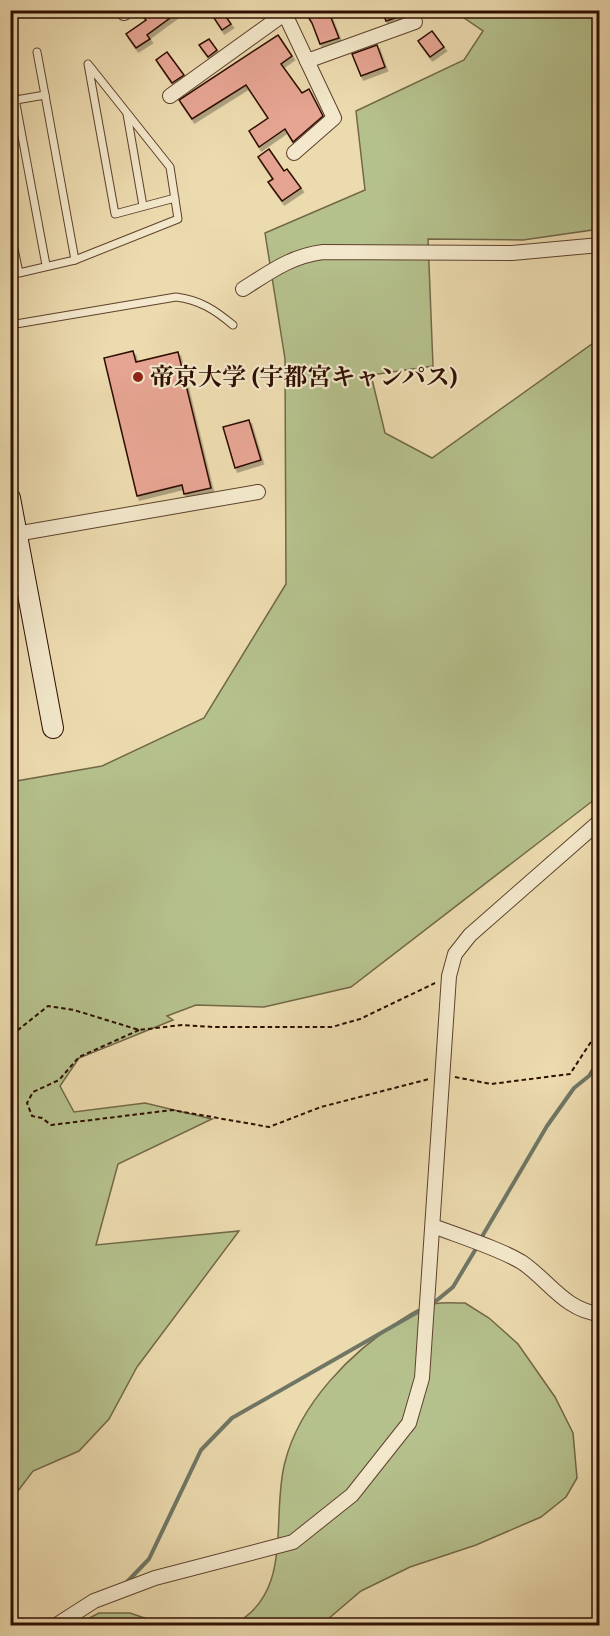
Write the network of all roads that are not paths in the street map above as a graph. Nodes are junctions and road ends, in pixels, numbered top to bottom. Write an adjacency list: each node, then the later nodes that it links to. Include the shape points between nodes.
1 (284, 12): 4 (street); 7 (street)
2 (415, 22): 4 (street)
3 (37, 52): 6 (lane)
4 (307, 62): 10 (street, via 334,118)
5 (10, 72): 8 (lane)
6 (45, 95): 8 (lane); 15 (lane)
7 (170, 96)
8 (13, 101): 16 (lane)
9 (127, 112): 11 (lane, via 170,167); 12 (lane); 12 (lane, via 88,64 115,213)
10 (294, 153)
11 (175, 198): 12 (lane); 15 (lane, via 178,219)
12 (143, 206)
13 (10, 229): 16 (lane, via 19,273)
14 (600, 245): 17 (street, via 512,253 323,252 287,261)
15 (75, 260): 16 (lane)
16 (46, 265)
17 (243, 289)
18 (233, 325): 19 (lane, via 213,309 192,299 176,297)
19 (10, 326)
20 (258, 492): 22 (street)
21 (11, 504): 22 (street)
22 (14, 535): 23 (street)
23 (52, 728)
24 (600, 820): 25 (street, via 470,935 455,954 449,976)
25 (433, 1226): 26 (street, via 523,1263 557,1295); 27 (street, via 422,1378 409,1423 352,1495 293,1542 155,1578 94,1601)
26 (600, 1314)
27 (55, 1626)

